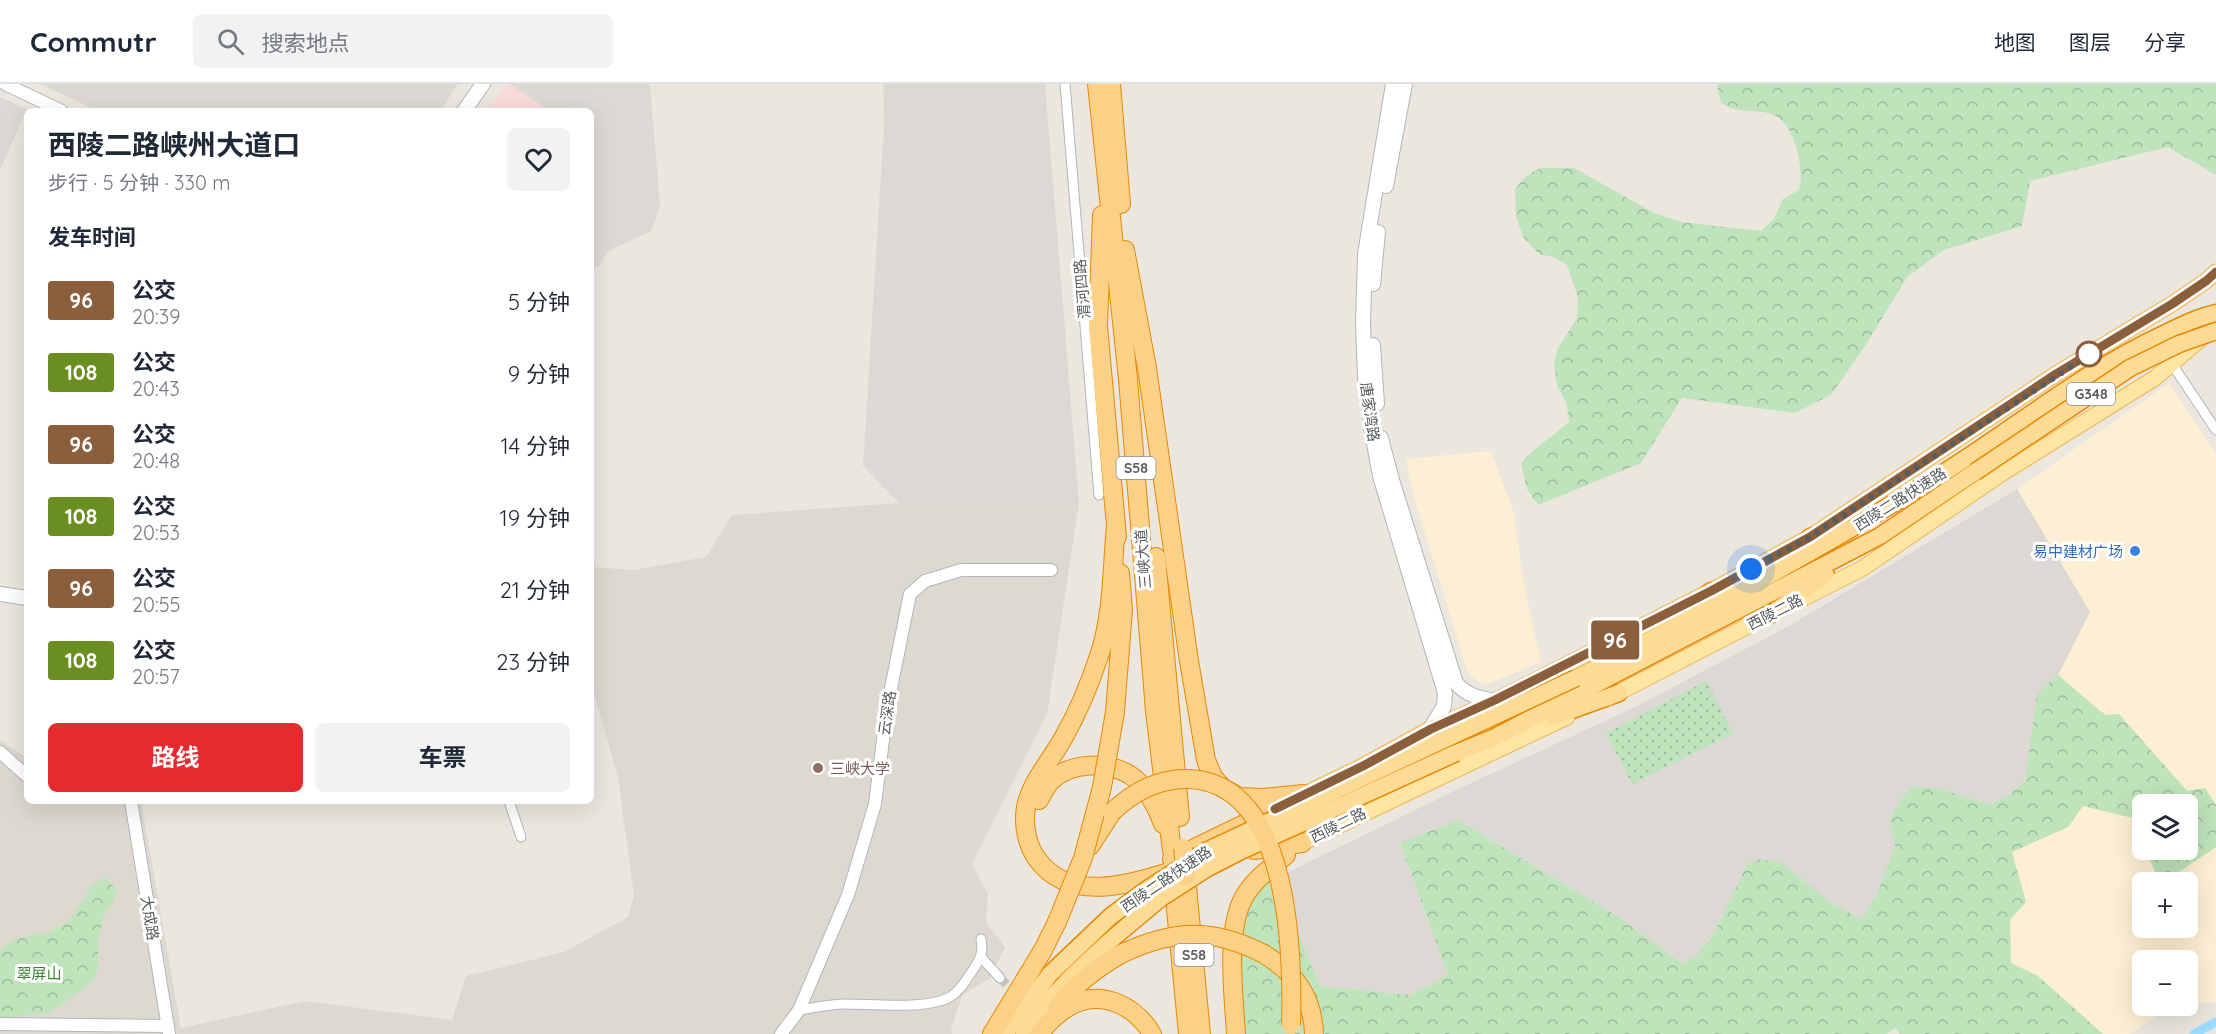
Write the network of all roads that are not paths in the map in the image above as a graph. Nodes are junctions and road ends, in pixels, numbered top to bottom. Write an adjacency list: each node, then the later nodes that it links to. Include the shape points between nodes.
1 (4, 84): 8 (street)
2 (483, 84): 9 (main road)
3 (1065, 84): 18 (street, 渭河四路)
4 (1097, 84): 10 (highway, 三峡大道 / S58)
5 (1111, 84): 11 (highway, 三峡大道 / S58)
6 (1393, 84): 31 (main road, 唐家湾路, via 1365,254 1365,377 1380,476 1445,693 1444,706)
7 (1405, 84): 30 (main road, 唐家湾路, via 1372,285 1381,437 1456,683 1474,697)
8 (56, 108)
9 (466, 108)
10 (1105, 165): 20 (highway, via 1098,326); 43 (highway, 三峡大道 / S58, via 1128,379 1155,711)
11 (1125, 250): 36 (highway, via 1147,368 1206,760 1213,777 1240,797); 43 (highway, 三峡大道 / S58)
12 (2216, 272): 22 (main road)
13 (2216, 313): 19 (highway, 西陵二路快速路 / G348, via 2149,340 2106,363)
14 (2216, 326): 16 (main road, 西陵二路)
15 (2216, 331): 21 (highway, 西陵二路快速路 / G348, bridge, via 2130,368)
16 (2172, 364): 17 (street); 27 (main road, 西陵二路, via 1863,568)
17 (2216, 430)
18 (1099, 495)
19 (1874, 516): 22 (highway); 28 (highway, 西陵二路快速路)
20 (1116, 525): 44 (highway, via 1103,644 1082,703 1026,806 1027,838 1043,868 1059,880 1087,887 1117,886); 45 (highway, bridge, via 1123,610 1115,712 1102,787)
21 (1880, 536): 27 (highway); 32 (highway, 西陵二路快速路)
22 (1810, 537): 24 (main road)
23 (1051, 570): 51 (street, 云深路, via 961,570 925,581 910,594 887,708 875,804 848,895)
24 (1711, 591): 28 (highway); 30 (main road)
25 (0, 594): 26 (main road)
26 (24, 597)
27 (1768, 616): 29 (main road, 西陵二路)
28 (1639, 646): 57 (highway, 西陵二路快速路, bridge, via 1208,850 1111,916 1050,974)
29 (1619, 693): 32 (highway); 39 (main road, 西陵二路)
30 (1495, 700): 31 (main road)
31 (1431, 729): 35 (main road)
32 (1493, 738): 44 (highway, 西陵二路快速路, bridge)
33 (0, 752): 34 (street)
34 (24, 773)
35 (1347, 773): 36 (main road); 39 (main road, via 1330,790 1336,811 1344,814)
36 (1304, 794): 40 (main road)
37 (131, 804): 54 (street, 大成路)
38 (510, 804): 41 (street)
39 (1377, 807): 42 (main road, 西陵二路)
40 (1275, 809): 43 (highway, via 1134,877 1108,880 1065,873 1040,851 1034,829 1035,809 1044,790 1064,771 1108,766 1131,775 1144,789)
41 (521, 837)
42 (1302, 843): 44 (highway); 64 (highway, via 1258,878 1236,916 1232,956)
43 (1178, 850): 46 (highway, 三峡大道 / S58)
44 (1237, 853): 58 (highway, 西陵二路快速路, bridge, via 1161,898 1119,933 1050,998)
45 (1083, 858): 53 (highway, bridge, via 1112,812 1146,787 1182,779 1228,789 1252,812 1276,871 1292,956); 56 (highway, bridge, via 1043,950)
46 (1180, 877): 47 (highway, 三峡大道 / S58); 61 (highway, 三峡大道 / S58)
47 (1191, 916): 62 (highway, 三峡大道 / S58); 63 (highway)
48 (981, 939): 49 (street)
49 (981, 957): 50 (street); 51 (street, via 956,994 948,999)
50 (1000, 978)
51 (799, 1010): 55 (street, 云深路)
52 (0, 1024): 54 (street)
53 (1291, 1029)
54 (168, 1030)
55 (782, 1034)
56 (992, 1034)
57 (1005, 1034)
58 (1024, 1034)
59 (1039, 1034): 60 (highway, via 1056,1015 1087,999 1103,999 1131,1009); 65 (highway, bridge, via 1073,991 1098,969 1145,943 1190,934 1231,939 1287,969 1311,1006)
60 (1152, 1034)
61 (1188, 1034)
62 (1201, 1034)
63 (1213, 1034)
64 (1236, 1034)
65 (1314, 1034)

